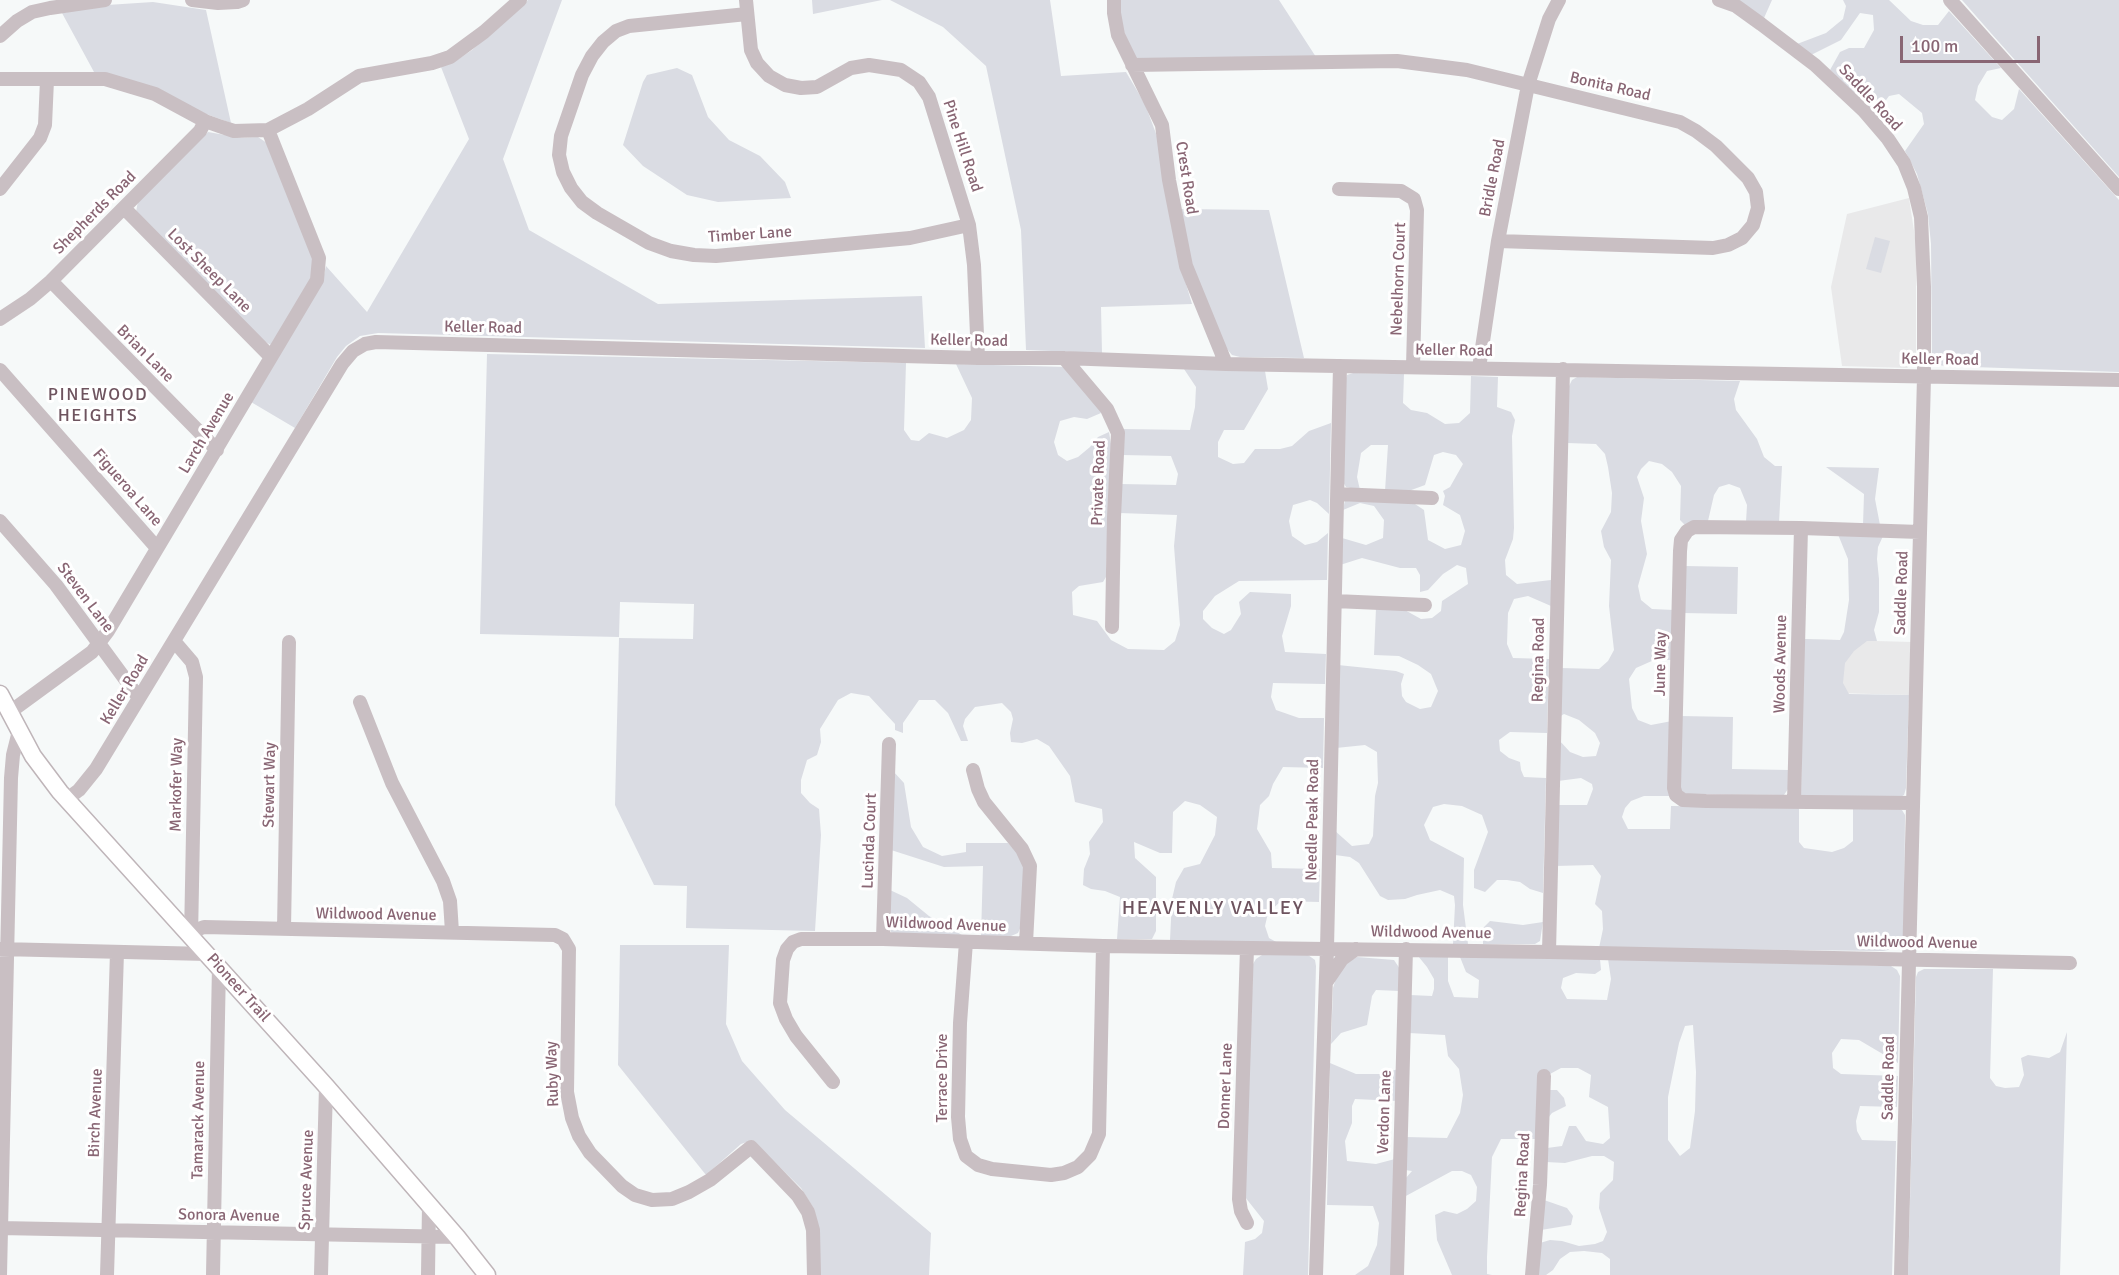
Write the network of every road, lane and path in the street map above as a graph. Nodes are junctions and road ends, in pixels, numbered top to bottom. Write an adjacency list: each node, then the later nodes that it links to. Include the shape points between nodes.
1 (105, 0): 10 (street, via 32,12)
2 (192, 0): 3 (street)
3 (243, 0)
4 (520, 0): 16 (street, via 450,57 358,76)
5 (1114, 0): 11 (street, Crest Road, via 1118,35)
6 (1559, 0): 14 (street, Bridle Road, via 1543,35)
7 (1719, 0): 34 (street, Saddle Road, via 1747,13 1815,65 1864,111 1904,164 1921,217)
8 (1950, 0): 19 (street)
9 (746, 7): 21 (street, Pine Hill Road, via 751,50 757,63 785,85 817,87 851,68 869,65 901,70 919,82 932,105); 21 (street, Timber Lane, via 629,26 603,42 582,75 561,136 562,172 582,202 649,243 694,255 910,238)
10 (0, 36)
11 (1132, 65): 14 (street, Bonita Road, via 1397,61 1467,70); 28 (street, Crest Road, via 1162,125 1186,266)
12 (0, 79): 13 (street)
13 (47, 80): 15 (street, via 122,83 155,94); 17 (street, via 45,125 40,138)
14 (1528, 85): 22 (street, Bridle Road); 22 (street, Bonita Road, via 1648,113 1696,130 1748,178 1756,192 1758,208 1753,225 1742,238 1713,248)
15 (205, 121): 16 (street, via 234,131); 20 (street, Shepherds Road, via 200,131)
16 (268, 130): 25 (street, Larch Avenue, via 315,244 320,269 318,280)
17 (0, 189)
18 (1339, 189): 30 (street, Nebelhorn Court, via 1401,191 1414,199 1417,210)
19 (2119, 189)
20 (124, 208): 23 (street, Shepherds Road); 25 (street, Lost Sheep Lane)
21 (969, 225): 26 (street, Pine Hill Road)
22 (1498, 242): 31 (street, Bridle Road)
23 (51, 281): 24 (street, Shepherds Road); 36 (street, Brian Lane)
24 (0, 319)
25 (271, 357): 36 (street, Larch Avenue)
26 (978, 358): 27 (street, Keller Road); 46 (street, Keller Road, via 365,344 342,364)
27 (1064, 358): 28 (street, Keller Road); 45 (street, Private Road, via 1107,409 1118,433)
28 (1226, 364): 29 (street, Keller Road)
29 (1340, 366): 30 (street, Keller Road); 37 (street, Needle Peak Road)
30 (1413, 367): 31 (street, Keller Road)
31 (1479, 368): 32 (street, Keller Road)
32 (1563, 369): 34 (street, Keller Road); 73 (street, Regina Road)
33 (0, 370): 42 (street, Figueroa Lane)
34 (1924, 377): 35 (street, Keller Road); 41 (street, Saddle Road)
35 (2119, 380)
36 (217, 450): 42 (street, Larch Avenue)
37 (1338, 494): 38 (street); 43 (street, Needle Peak Road)
38 (1432, 498)
39 (0, 521): 48 (street, Steven Lane)
40 (1801, 528): 41 (street, June Way); 57 (street, Woods Avenue); 57 (street, June Way, via 1694,527 1681,540 1680,551 1676,795 1683,800)
41 (1920, 532): 58 (street, Saddle Road)
42 (158, 548): 48 (street, Larch Avenue)
43 (1335, 601): 44 (street); 68 (street, Needle Peak Road)
44 (1425, 605)
45 (1112, 627)
46 (174, 640): 50 (street, Keller Road); 61 (street, Markofer Way, via 192,662 196,677)
47 (289, 642): 59 (street, Stewart Way)
48 (99, 644): 50 (street, Steven Lane); 52 (street, Larch Avenue)
49 (0, 694): 52 (main road, Pioneer Trail)
50 (139, 698): 56 (street, Keller Road, via 90,778)
51 (360, 702): 60 (street, via 392,783 443,881 450,901)
52 (10, 712): 53 (main road, Pioneer Trail)
53 (19, 731): 56 (main road, Pioneer Trail); 69 (street, via 12,755)
54 (889, 744): 63 (street, Lucinda Court)
55 (974, 770): 65 (street, via 984,802 1022,849 1030,866)
56 (67, 800): 61 (main road, Pioneer Trail)
57 (1794, 802): 58 (street, June Way)
58 (1912, 803): 74 (street, Saddle Road)
59 (284, 929): 60 (street, Wildwood Avenue); 61 (street, Wildwood Avenue, via 204,927)
60 (452, 932): 62 (street, Wildwood Avenue, via 543,934)
61 (191, 937): 75 (main road, Pioneer Trail)
62 (563, 939): 95 (street, Ruby Way, via 569,949 570,965 567,1092 572,1118 590,1153 622,1186 652,1200 672,1199 689,1192 751,1147 798,1196 808,1212 813,1230)
63 (883, 939): 64 (street, Wildwood Avenue); 79 (street, Wildwood Avenue, via 801,939 793,942 783,960 780,1003 786,1019)
64 (966, 942): 65 (street, Wildwood Avenue); 66 (street, Terrace Drive, via 958,1117 966,1156 992,1169 1051,1175 1078,1167 1090,1155 1099,1134)
65 (1026, 944): 66 (street, Wildwood Avenue)
66 (1103, 946): 67 (street, Wildwood Avenue)
67 (1247, 948): 68 (street, Wildwood Avenue); 82 (street, Donner Lane, via 1239,1199)
68 (1327, 948): 70 (street, Wildwood Avenue); 77 (street, Needle Peak Road)
69 (4, 949): 72 (street); 83 (street)
70 (1356, 949): 71 (street, Wildwood Avenue); 77 (street, via 1342,959)
71 (1406, 949): 73 (street, Wildwood Avenue); 97 (street, Verdon Lane)
72 (117, 952): 75 (street); 84 (street, Birch Avenue)
73 (1549, 952): 74 (street, Wildwood Avenue)
74 (1909, 959): 76 (street, Wildwood Avenue); 99 (street, Saddle Road)
75 (213, 960): 80 (main road, Pioneer Trail); 85 (street, Tamarack Avenue)
76 (2070, 963)
77 (1325, 985): 96 (street, Needle Peak Road)
78 (1544, 1076): 98 (street, Regina Road)
79 (833, 1082)
80 (326, 1086): 81 (main road, Pioneer Trail); 86 (street, Spruce Avenue)
81 (429, 1204): 87 (street); 88 (main road, Pioneer Trail)
82 (1247, 1223)
83 (1, 1228): 84 (street, Sonora Avenue); 89 (street)
84 (109, 1230): 85 (street, Sonora Avenue); 90 (street, Birch Avenue)
85 (214, 1233): 86 (street, Sonora Avenue); 91 (street, Tamarack Avenue)
86 (322, 1234): 87 (street, Sonora Avenue); 92 (street, Spruce Avenue)
87 (429, 1236): 88 (street, Sonora Avenue); 93 (street)
88 (457, 1237): 94 (main road, Pioneer Trail)
89 (0, 1275)
90 (107, 1275)
91 (213, 1275)
92 (321, 1275)
93 (428, 1275)
94 (487, 1275)
95 (814, 1275)
96 (1316, 1275)
97 (1397, 1275)
98 (1532, 1275)
99 (1901, 1275)

